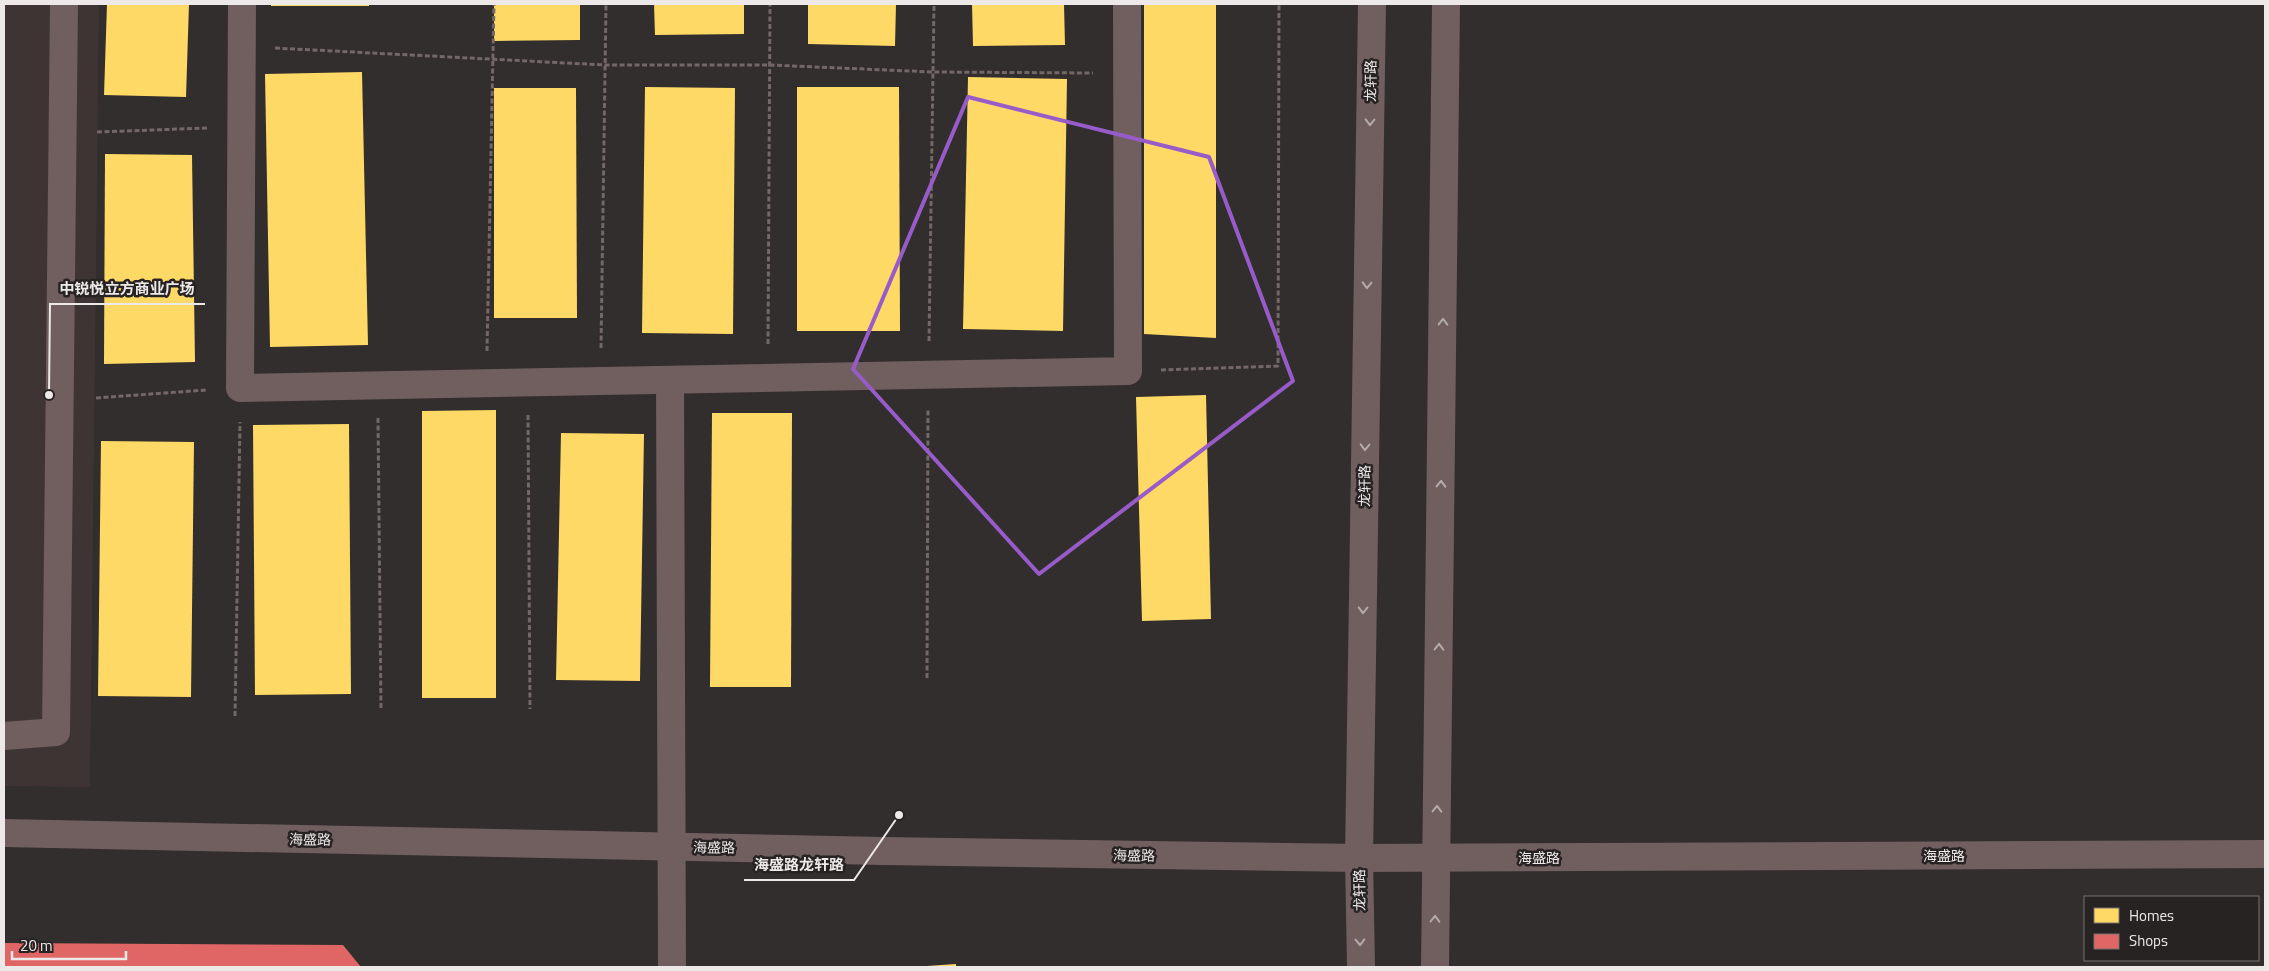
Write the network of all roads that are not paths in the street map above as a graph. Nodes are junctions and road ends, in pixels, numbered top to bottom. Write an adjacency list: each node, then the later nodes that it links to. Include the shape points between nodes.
1 (64, 4): 7 (street, via 56,732)
2 (242, 4): 6 (street, via 240,388)
3 (1128, 4): 6 (street, via 1128,371)
4 (1372, 4): 11 (street, 龙轩路, one-way to 11)
5 (1446, 4): 12 (street, one-way to 5)
6 (670, 380): 9 (street)
7 (4, 736)
8 (4, 832): 9 (street, 海盛路)
9 (673, 846): 11 (street, 海盛路); 13 (street)
10 (2265, 854): 12 (street, 海盛路)
11 (1359, 858): 12 (street, 海盛路); 14 (street, 龙轩路, one-way to 14)
12 (1436, 858): 15 (street, one-way to 12)
13 (672, 967)
14 (1361, 967)
15 (1435, 967)

